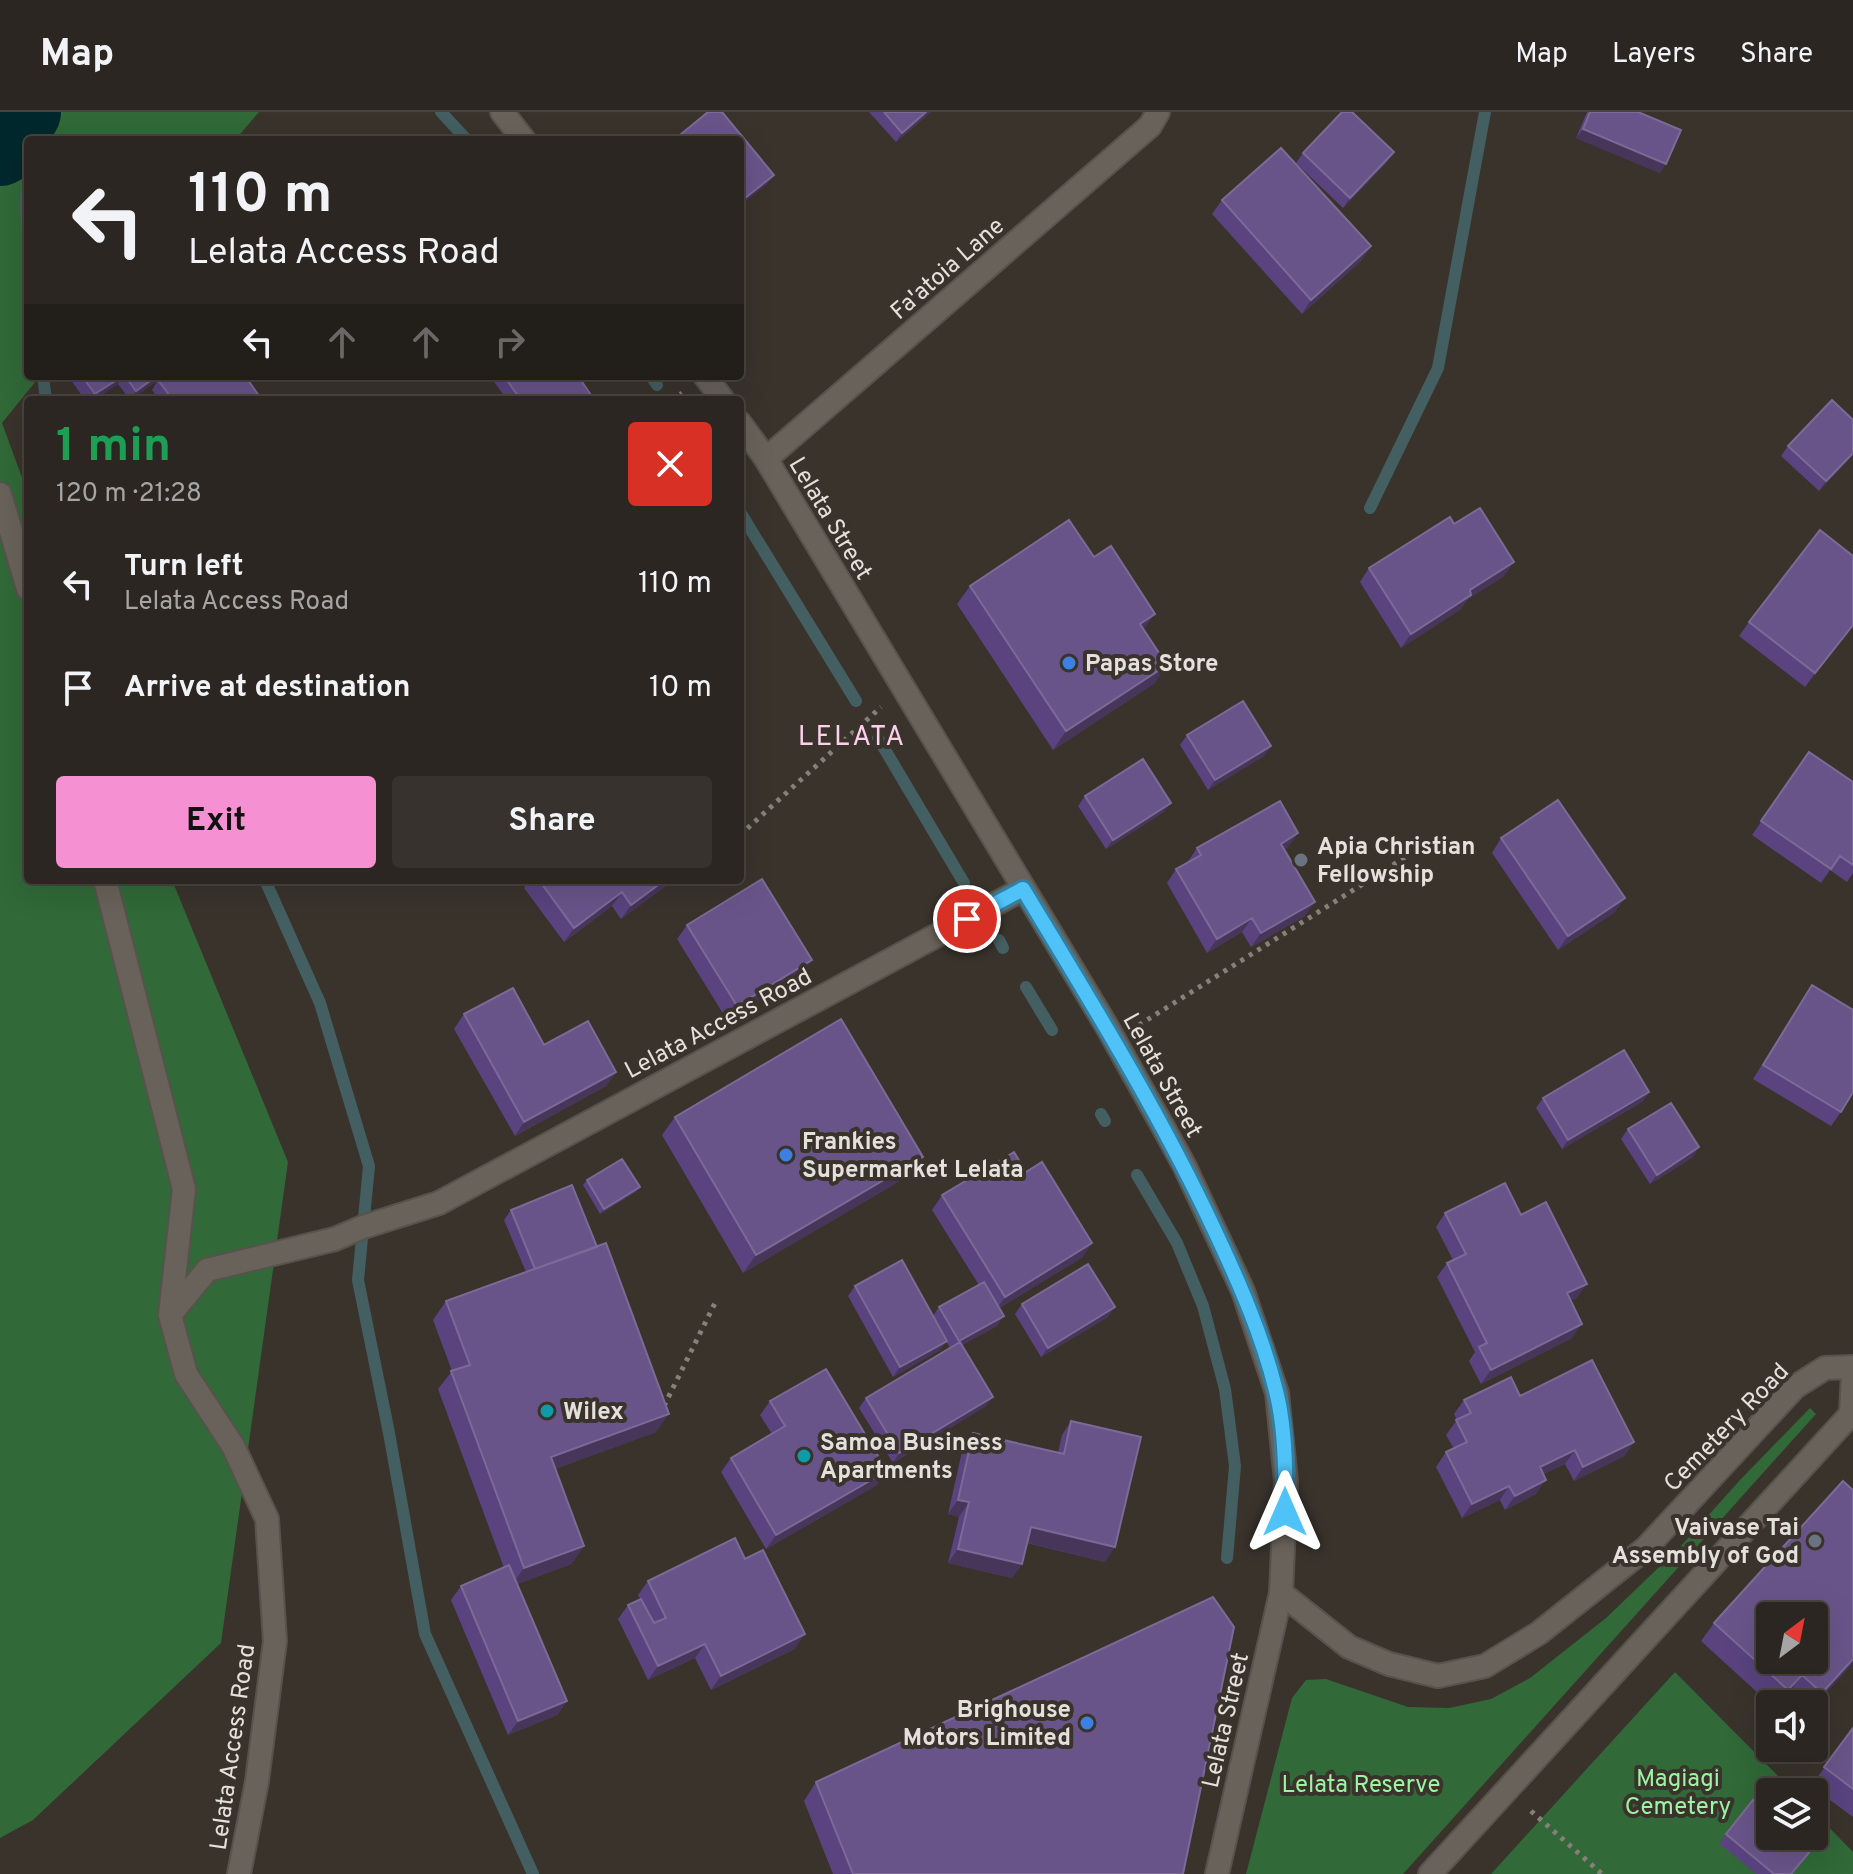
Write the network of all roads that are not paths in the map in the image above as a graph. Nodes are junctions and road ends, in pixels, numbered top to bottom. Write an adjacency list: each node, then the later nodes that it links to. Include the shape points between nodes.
1 (502, 112): 3 (street)
2 (1158, 112): 5 (street, Fa'atoia Lane, via 1150,126)
3 (521, 136)
4 (744, 429): 5 (street, Lelata Street)
5 (766, 459): 9 (street, Lelata Street)
6 (0, 494): 7 (street)
7 (24, 575)
8 (106, 884): 10 (street, Lelata Access Road, via 184,1189)
9 (1023, 889): 10 (street, Lelata Access Road, via 439,1203 335,1239 207,1270); 12 (street, Lelata Street, via 1184,1165 1236,1277 1277,1393 1286,1481)
10 (170, 1315): 13 (street, Lelata Access Road, via 186,1374 233,1446 267,1519 275,1641)
11 (1853, 1370): 12 (street, Cemetery Road, via 1825,1368 1795,1387 1646,1548 1539,1633 1485,1666 1438,1676 1389,1664 1349,1647); 15 (street, via 1851,1414)
12 (1281, 1593): 14 (street, Lelata Street)
13 (239, 1874)
14 (1217, 1874)
15 (1430, 1874)

